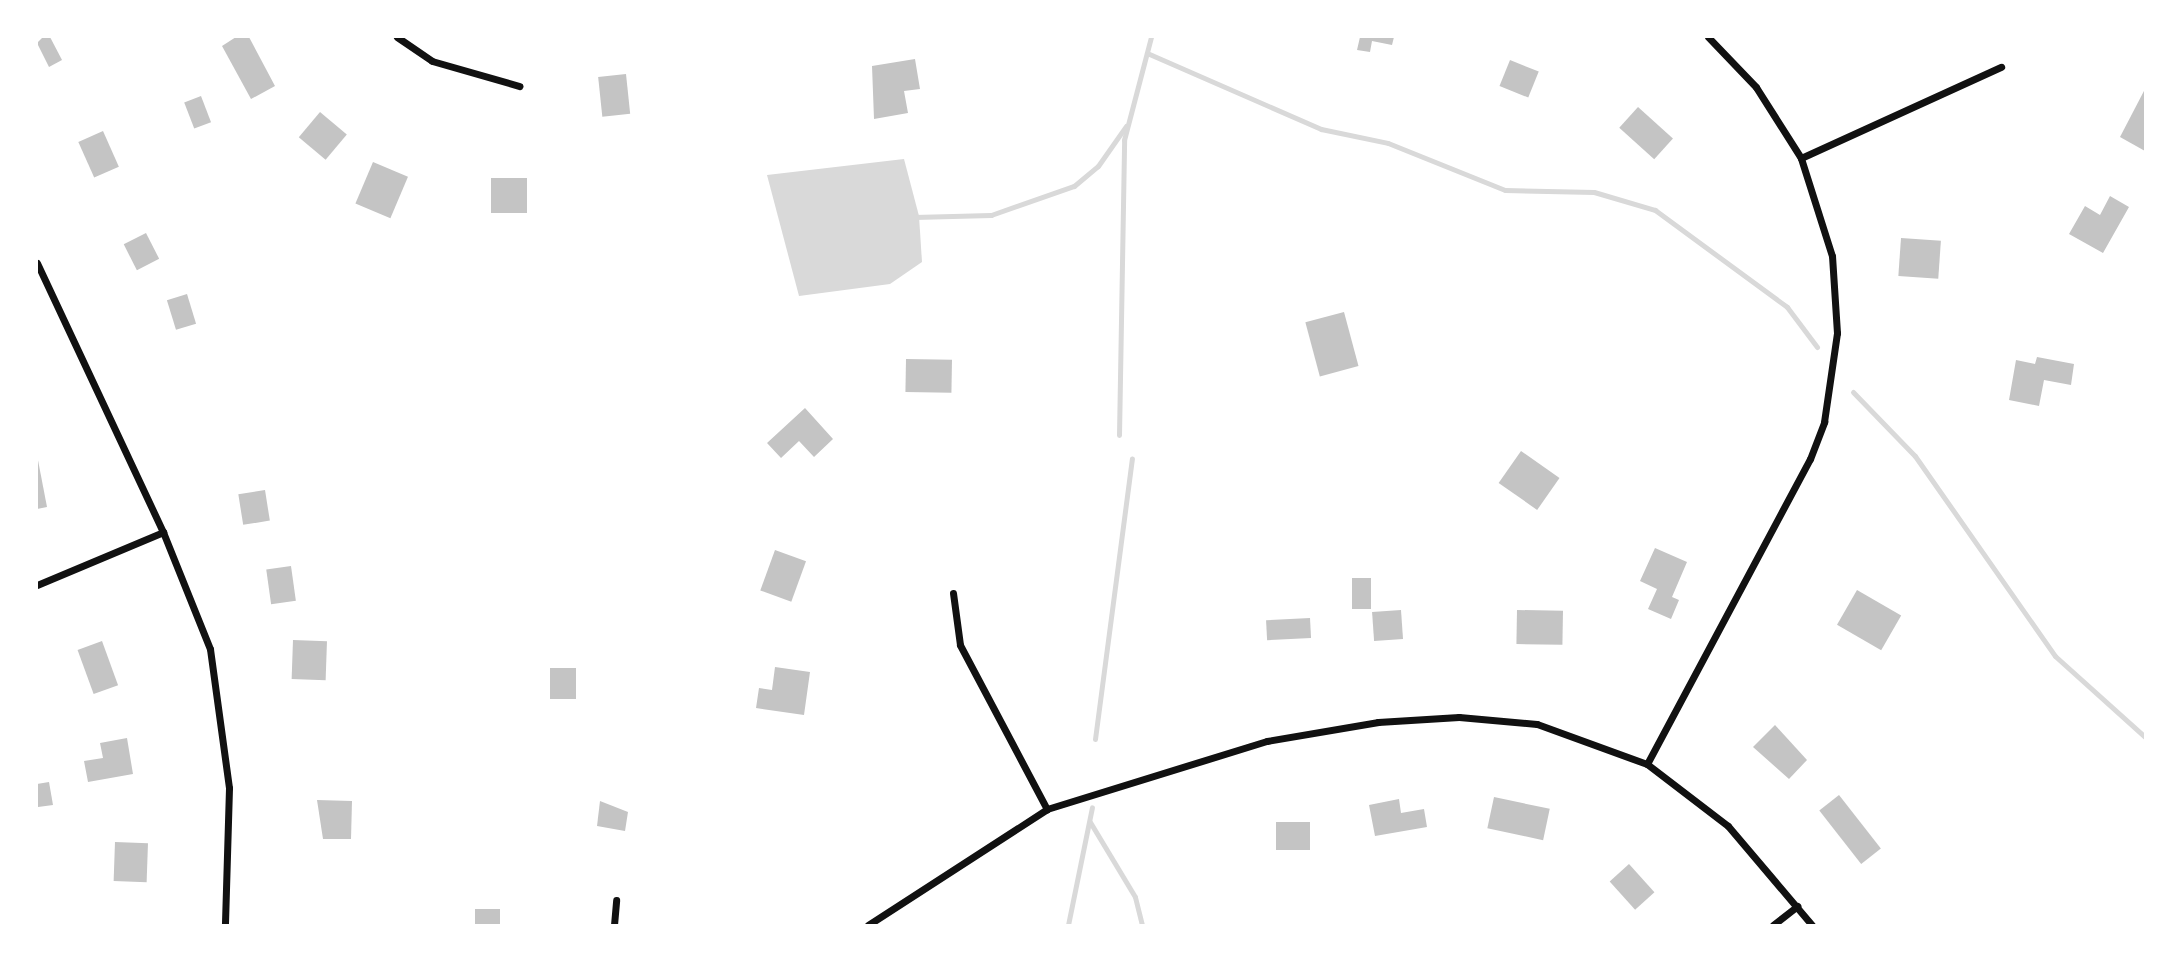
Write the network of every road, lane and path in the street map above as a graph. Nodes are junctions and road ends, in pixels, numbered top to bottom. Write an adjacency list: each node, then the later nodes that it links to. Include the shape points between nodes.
1 (397, 37): 4 (street, via 432,61)
2 (1708, 37): 5 (street, via 1756,87)
3 (2001, 67): 5 (street)
4 (519, 86)
5 (1801, 158): 10 (street, via 1832,256 1836,294 1838,333 1824,422 1786,512)
6 (37, 264): 7 (street)
7 (163, 532): 8 (street); 14 (street, via 220,690 229,788)
8 (37, 585)
9 (953, 593): 11 (street, via 960,645)
10 (1647, 764): 11 (street, via 1537,724 1459,717 1378,722 1267,741); 13 (street, via 1728,826)
11 (1047, 809): 16 (street)
12 (616, 900): 15 (street)
13 (1797, 906): 17 (street); 18 (street)
14 (225, 925)
15 (614, 925)
16 (868, 925)
17 (1773, 925)
18 (1812, 925)

